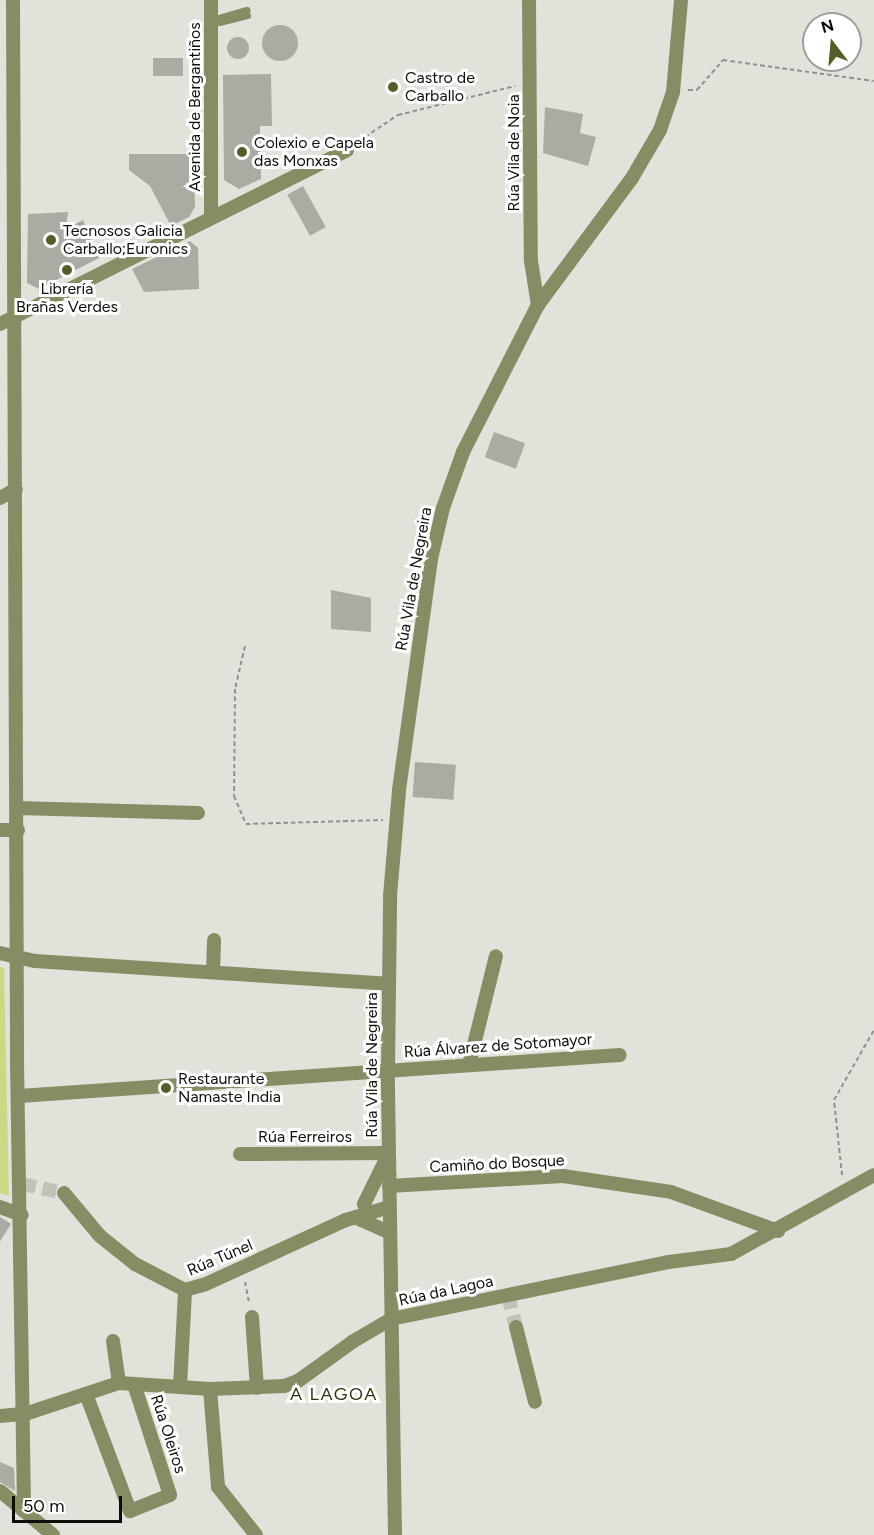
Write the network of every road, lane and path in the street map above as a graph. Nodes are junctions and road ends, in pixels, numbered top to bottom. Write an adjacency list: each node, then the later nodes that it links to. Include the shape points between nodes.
1 (13, 0): 13 (street)
2 (211, 0): 6 (street, Avenida de Bergantiños)
3 (529, 0): 7 (street, Rúa Vila de Noia)
4 (681, 0): 9 (street, Rúa Vila de Negreira)
5 (247, 13): 6 (lane, via 219,22)
6 (215, 19): 11 (street, Avenida de Bergantiños)
7 (530, 70): 10 (path, via 515,87 398,115); 12 (street, Rúa Vila de Noia, via 531,261)
8 (874, 81): 9 (path, via 723,60 697,90)
9 (673, 88): 12 (street, Rúa Vila de Negreira, via 669,109 650,150)
10 (347, 150): 11 (street)
11 (212, 215): 13 (street)
12 (538, 305): 20 (street, Rúa Vila de Negreira, via 470,436 443,508 420,632)
13 (16, 316): 14 (street); 15 (street)
14 (0, 324)
15 (16, 489): 16 (street); 18 (street)
16 (0, 498)
17 (245, 646): 20 (path, via 235,689 234,796 246,824)
18 (18, 808): 19 (street); 22 (street)
19 (198, 813)
20 (396, 819): 28 (street, Rúa Vila de Negreira)
21 (0, 830): 22 (street)
22 (18, 830): 26 (street)
23 (214, 940): 27 (street)
24 (0, 953): 26 (street)
25 (496, 956): 31 (street)
26 (18, 959): 27 (street); 33 (street)
27 (213, 971): 28 (street)
28 (388, 984): 32 (street, Rúa Vila de Negreira)
29 (874, 1030): 40 (path, via 834,1100)
30 (620, 1055): 31 (street, Rúa Álvarez de Sotomayor)
31 (469, 1065): 32 (street, Rúa Álvarez de Sotomayor)
32 (387, 1070): 33 (street, Rúa Álvarez de Sotomayor); 35 (street, Rúa Vila de Negreira)
33 (19, 1096): 44 (street)
34 (370, 1153): 35 (street, Rúa Ferreiros); 36 (street, Rúa Ferreiros); 37 (street, Rúa Ferreiros)
35 (389, 1153): 37 (street, Rúa Vila de Negreira); 41 (street, Rúa Vila de Negreira)
36 (240, 1154)
37 (381, 1170): 42 (street, Rúa Vila de Negreira)
38 (874, 1175): 40 (street, Rúa da Lagoa)
39 (64, 1192): 49 (street, Rúa Túnel, via 100,1236 135,1264)
40 (844, 1193): 46 (street, Rúa da Lagoa)
41 (389, 1197): 42 (street, Rúa Túnel); 45 (street, Rúa Túnel); 46 (street, Camiño do Bosque, via 564,1176 671,1192); 47 (street, Rúa Vila de Negreira)
42 (364, 1204): 45 (street, Rúa Túnel)
43 (0, 1207): 44 (street)
44 (22, 1215): 61 (street)
45 (352, 1219): 47 (street); 48 (street, Rúa Túnel)
46 (778, 1231): 51 (street, Rúa da Lagoa, via 731,1254 669,1262)
47 (390, 1233): 51 (street, Rúa Vila de Negreira)
48 (242, 1267): 49 (street, Rúa Túnel); 50 (path)
49 (185, 1290): 56 (street)
50 (252, 1317): 57 (street)
51 (391, 1319): 57 (street, Rúa da Lagoa, via 298,1381); 67 (street, Rúa Vila de Negreira)
52 (516, 1327): 60 (street)
53 (113, 1341): 54 (street)
54 (119, 1383): 55 (street, Rúa da Lagoa); 59 (street, Rúa da Lagoa)
55 (134, 1384): 56 (street, Rúa da Lagoa); 59 (street, Rúa Oleiros, via 170,1495 130,1511)
56 (180, 1386): 58 (street, Rúa da Lagoa)
57 (257, 1388): 58 (street, Rúa da Lagoa)
58 (210, 1389): 66 (street, via 218,1487)
59 (86, 1394): 61 (street, Rúa da Lagoa)
60 (535, 1402)
61 (25, 1414): 62 (street, Rúa da Lagoa); 64 (street)
62 (0, 1416)
63 (0, 1491): 64 (street)
64 (24, 1511): 65 (street)
65 (54, 1535)
66 (256, 1535)
67 (395, 1535)

